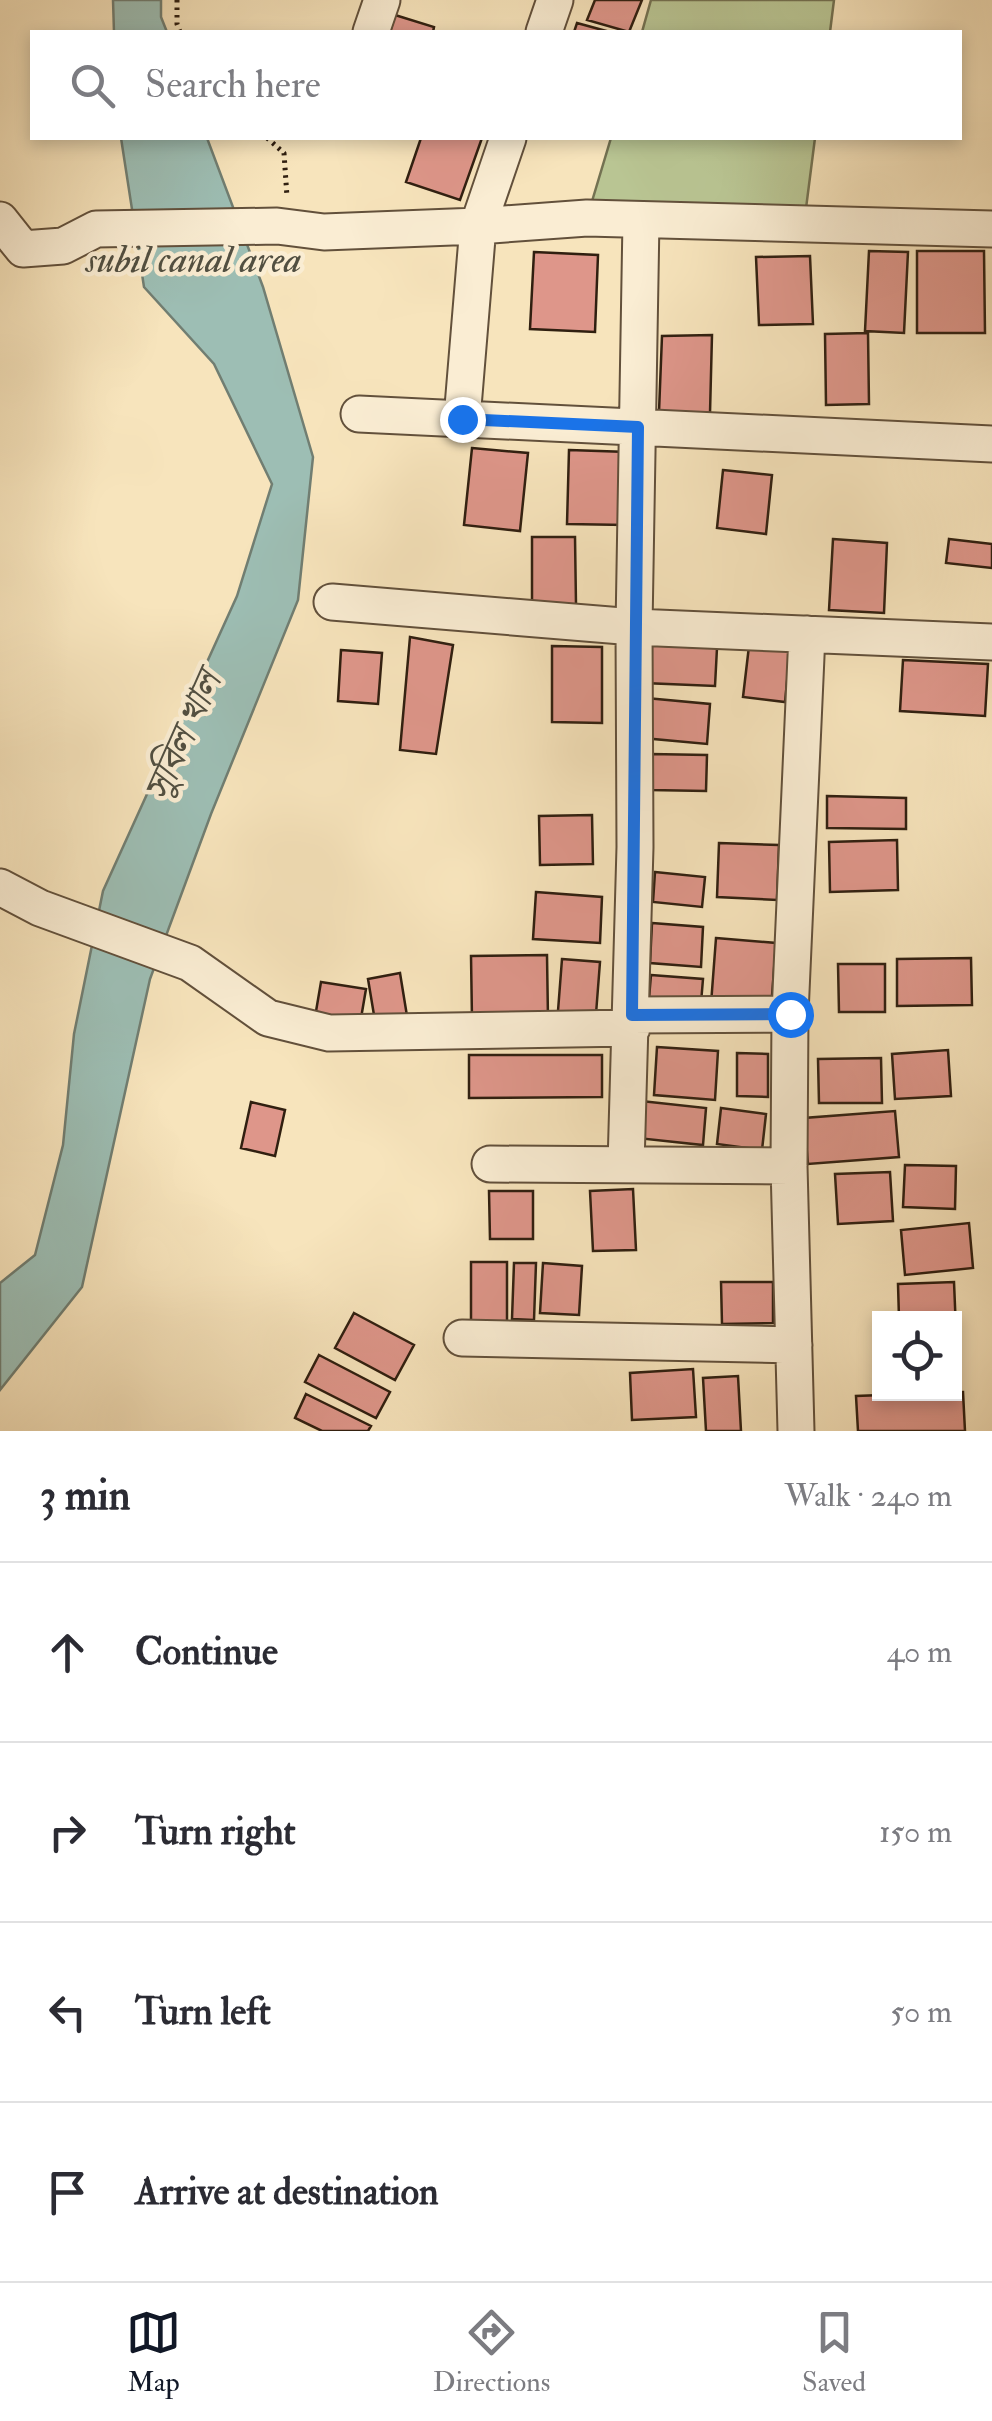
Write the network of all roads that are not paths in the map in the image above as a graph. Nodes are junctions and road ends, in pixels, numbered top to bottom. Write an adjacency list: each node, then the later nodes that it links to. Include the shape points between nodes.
1 (382, 0): 3 (street)
2 (556, 0): 4 (street)
3 (372, 30)
4 (545, 30)
5 (507, 140): 8 (street)
6 (0, 220): 10 (street)
7 (641, 220): 8 (street); 9 (street); 13 (street)
8 (478, 226): 10 (street, via 324,232 282,216 96,228 63,246); 12 (street)
9 (992, 229)
10 (11, 253)
11 (359, 414): 12 (street)
12 (462, 419): 13 (street)
13 (638, 427): 14 (street); 16 (street)
14 (992, 444)
15 (332, 602): 16 (street)
16 (634, 627): 17 (street); 21 (street)
17 (806, 634): 18 (street); 20 (street)
18 (992, 642)
19 (0, 888): 21 (street, via 190,963 268,1018 330,1033)
20 (790, 1014): 21 (street); 24 (street)
21 (632, 1022): 23 (street)
22 (490, 1164): 23 (street)
23 (626, 1165): 24 (street)
24 (790, 1166): 26 (street)
25 (462, 1338): 26 (street)
26 (794, 1345): 27 (street)
27 (796, 1431)

